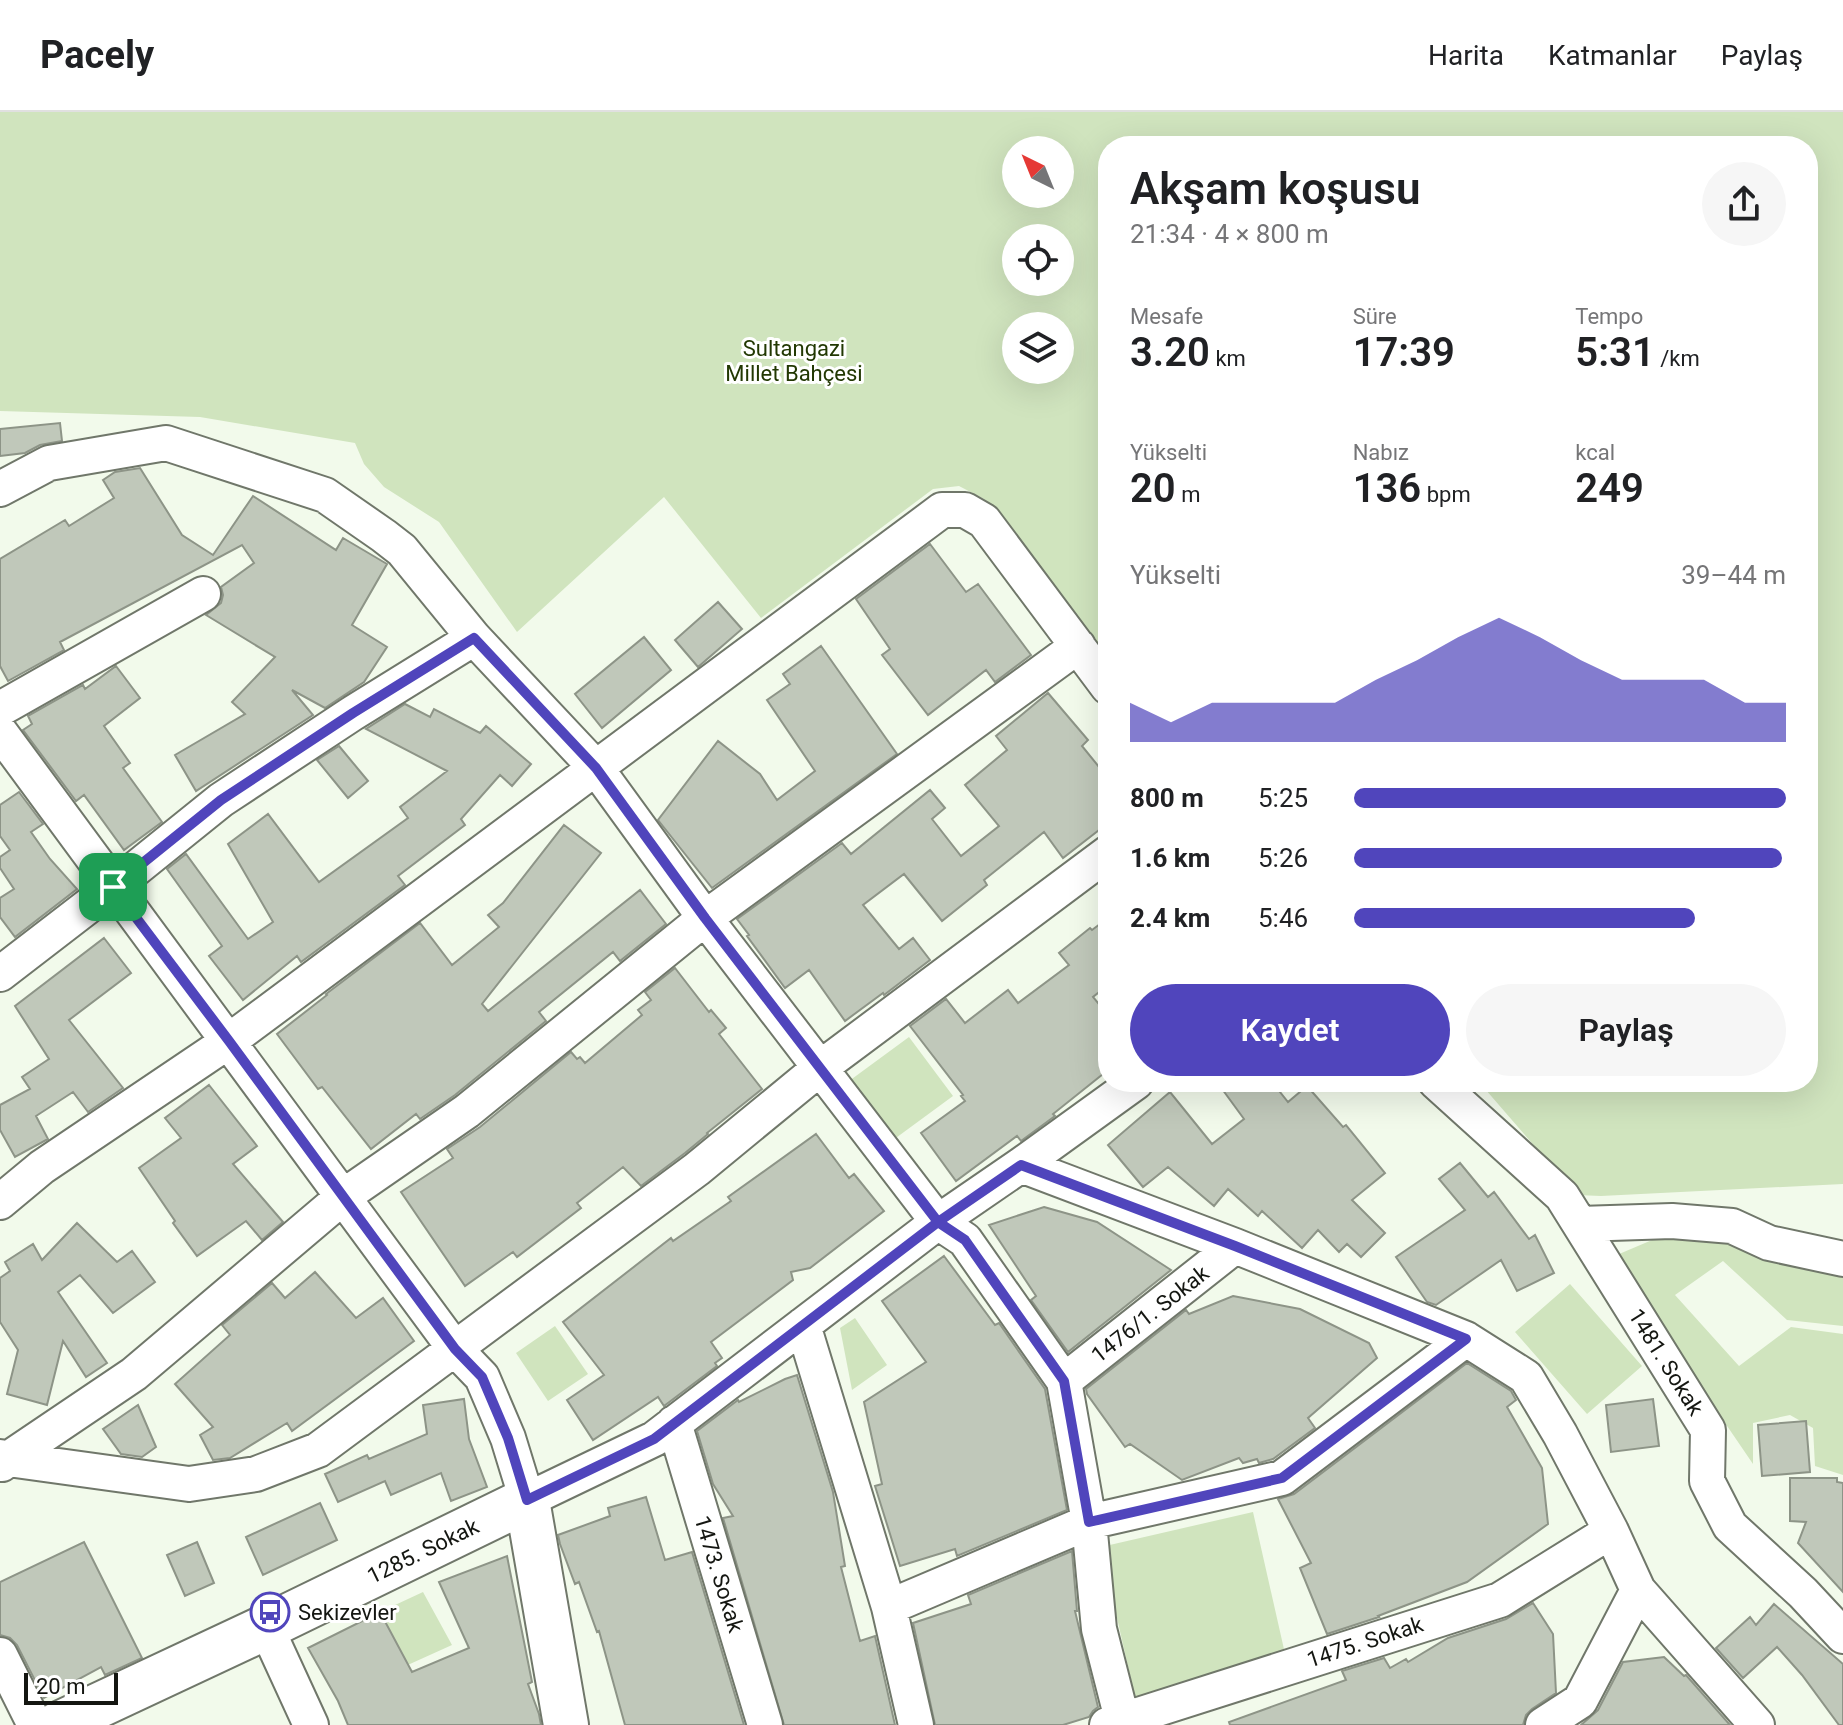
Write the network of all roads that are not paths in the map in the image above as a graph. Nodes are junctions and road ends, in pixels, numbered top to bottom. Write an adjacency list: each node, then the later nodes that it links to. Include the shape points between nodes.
1 (0, 489): 3 (street, via 49,463 166,443 325,495 402,550)
2 (203, 594): 6 (street)
3 (474, 638): 8 (street); 10 (street, via 221,800)
4 (1078, 646): 5 (street); 8 (street, via 984,521 965,510 942,510); 11 (street)
5 (1098, 673)
6 (0, 709)
7 (0, 732): 10 (street)
8 (596, 768): 11 (street); 13 (street)
9 (1098, 860): 14 (street)
10 (113, 887): 12 (street); 13 (street)
11 (705, 918): 14 (street); 18 (street, via 467,1111)
12 (0, 974)
13 (229, 1041): 18 (street); 19 (street, via 42,1167)
14 (820, 1068): 21 (street); 26 (street, via 697,1169)
15 (1122, 1092): 17 (street)
16 (1447, 1092): 20 (street, 1481. Sokak)
17 (1021, 1165): 21 (street); 22 (street)
18 (344, 1196): 26 (street); 29 (street, via 134,1374)
19 (0, 1202)
20 (1571, 1210): 23 (street, via 1732,1226 1769,1243); 36 (street, 1481. Sokak, via 1708,1430 1707,1481 1730,1526)
21 (938, 1222): 24 (street); 27 (street, via 965,1240)
22 (1235, 1246): 25 (street); 27 (street, 1476/1. Sokak)
23 (1843, 1259)
24 (803, 1325): 28 (street); 34 (street)
25 (1466, 1339): 31 (street, via 1282,1478); 32 (street, via 1526,1377)
26 (455, 1349): 29 (street, via 318,1450 256,1474 189,1484); 30 (street, via 482,1377)
27 (1064, 1381): 31 (street)
28 (674, 1423): 30 (street, via 654,1439); 44 (street, 1473. Sokak)
29 (3, 1461)
30 (527, 1500): 35 (street, 1285. Sokak); 43 (street)
31 (1089, 1522): 34 (street); 39 (street)
32 (1611, 1531): 33 (street); 39 (street, 1475. Sokak, via 1500,1600)
33 (1638, 1590): 38 (street); 47 (street)
34 (889, 1607): 45 (street)
35 (266, 1627): 41 (street, 1285. Sokak); 42 (street)
36 (1843, 1636)
37 (0, 1655): 40 (street)
38 (1586, 1713): 46 (street)
39 (1115, 1722)
40 (35, 1725)
41 (57, 1725)
42 (311, 1725)
43 (566, 1725)
44 (765, 1725)
45 (916, 1725)
46 (1543, 1725)
47 (1757, 1725)

